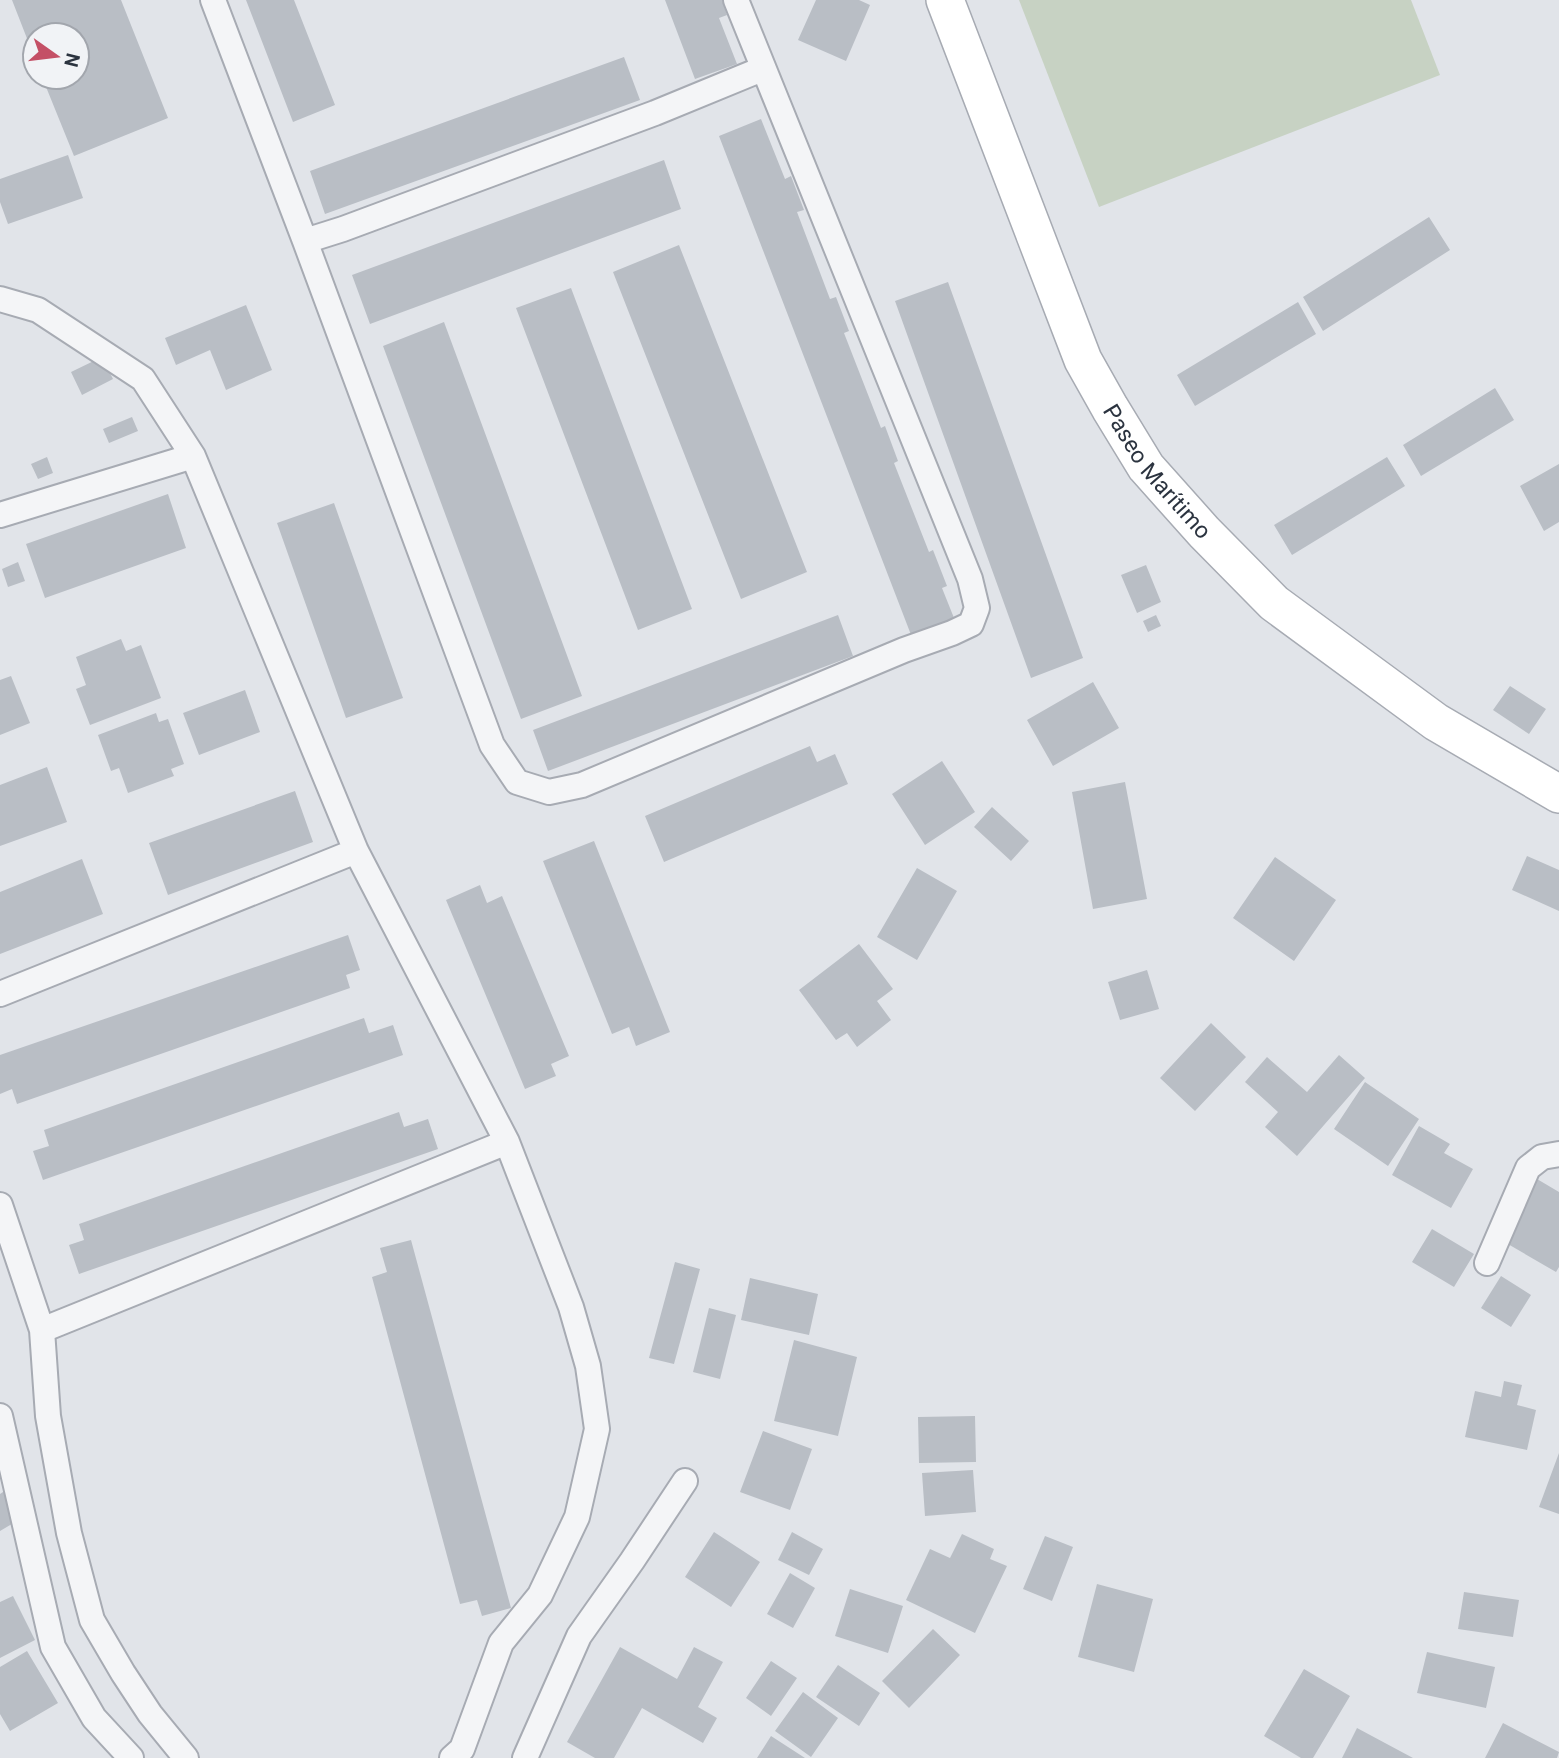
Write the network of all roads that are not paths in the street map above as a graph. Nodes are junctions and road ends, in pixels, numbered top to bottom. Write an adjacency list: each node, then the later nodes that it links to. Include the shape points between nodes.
1 (213, 0): 5 (street)
2 (736, 0): 4 (street)
3 (945, 0): 9 (main road, Paseo Marítimo, via 1083,359 1146,467 1274,603 1436,722)
4 (762, 69): 5 (street); 5 (street, via 970,579 977,608 971,624 952,633 582,785 549,792 517,782 492,746)
5 (305, 241)
6 (0, 299): 7 (street, via 38,310 143,379)
7 (193, 456): 8 (street); 10 (street)
8 (0, 515)
9 (1559, 794)
10 (356, 851): 11 (street); 12 (street)
11 (0, 994)
12 (507, 1142): 16 (street); 21 (street, via 570,1307 588,1366 597,1429 577,1517 540,1595 501,1643 462,1749)
13 (1559, 1154): 15 (street, via 1542,1157 1528,1168)
14 (0, 1205): 16 (street)
15 (1487, 1263)
16 (42, 1330): 20 (street, via 48,1416 69,1533 92,1620 122,1673)
17 (0, 1416): 19 (street, via 53,1647 94,1718)
18 (685, 1481): 22 (street, via 579,1636)
19 (131, 1758)
20 (186, 1758)
21 (452, 1758)
22 (526, 1758)

